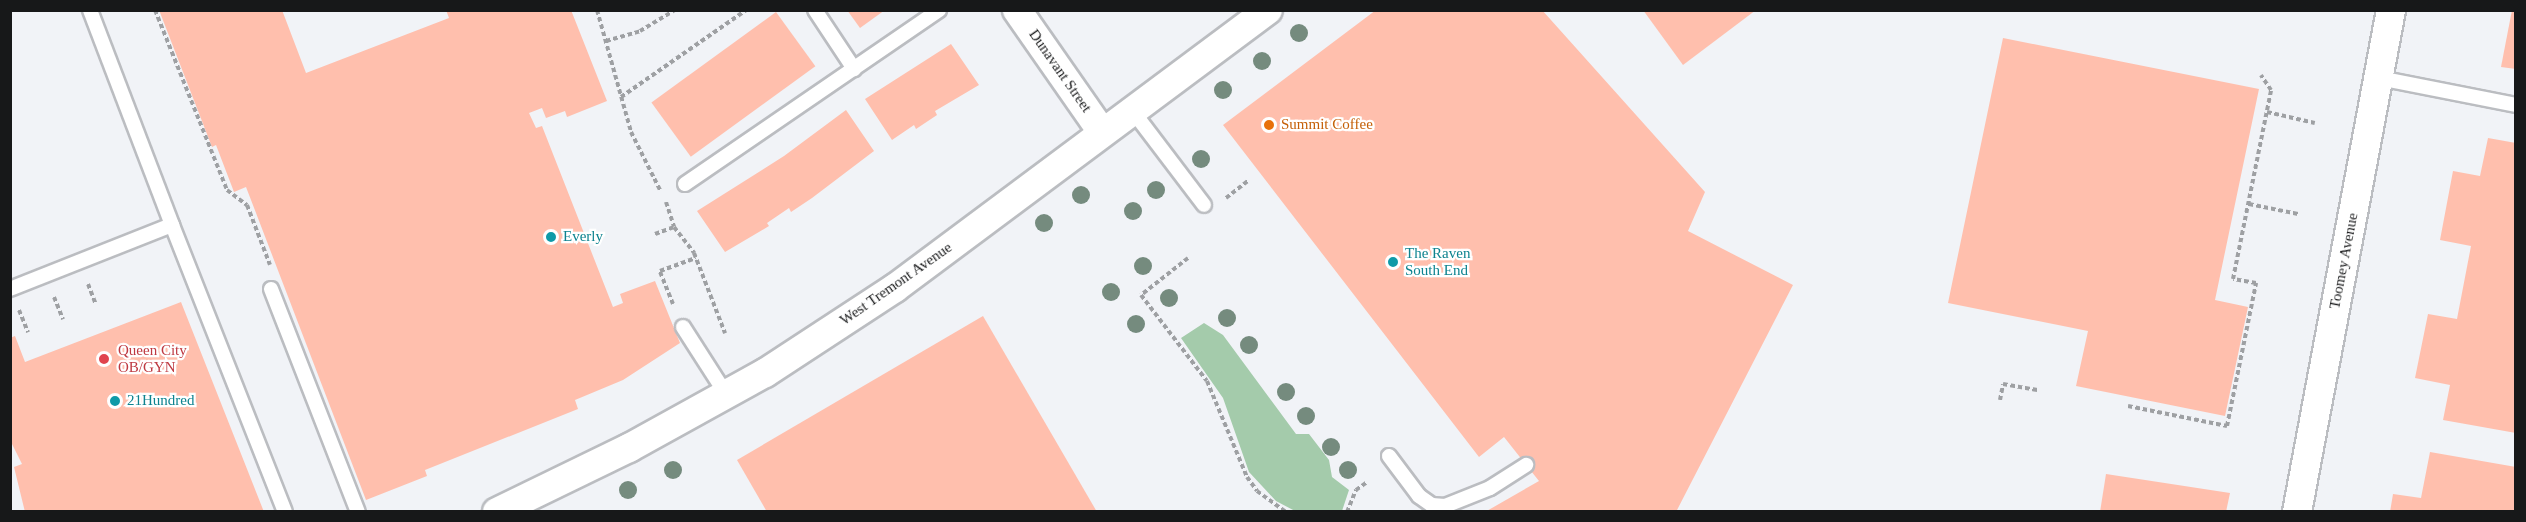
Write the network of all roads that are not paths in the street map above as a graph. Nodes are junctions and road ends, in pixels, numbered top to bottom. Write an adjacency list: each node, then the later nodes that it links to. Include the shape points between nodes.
1 (90, 10): 14 (lane)
2 (815, 10): 7 (lane)
3 (939, 10): 7 (lane)
4 (1017, 10): 11 (street, Dunavant Street)
5 (1268, 10): 10 (street, West Tremont Avenue)
6 (2391, 10): 8 (street, Toomey Avenue)
7 (854, 69): 12 (lane)
8 (2379, 78): 9 (lane); 26 (street, Toomey Avenue)
9 (2516, 105)
10 (1132, 110): 11 (street, West Tremont Avenue); 13 (lane)
11 (1102, 132): 18 (street, West Tremont Avenue, via 894,288)
12 (685, 184)
13 (1204, 205)
14 (172, 225): 15 (lane); 23 (lane)
15 (10, 289)
16 (271, 289): 24 (lane)
17 (683, 327): 18 (lane)
18 (726, 394): 21 (street, West Tremont Avenue)
19 (1389, 456): 22 (lane)
20 (1526, 465): 22 (lane, via 1490,489)
21 (526, 505): 25 (street, West Tremont Avenue)
22 (1430, 508)
23 (285, 512)
24 (358, 512)
25 (496, 512)
26 (2297, 512)

